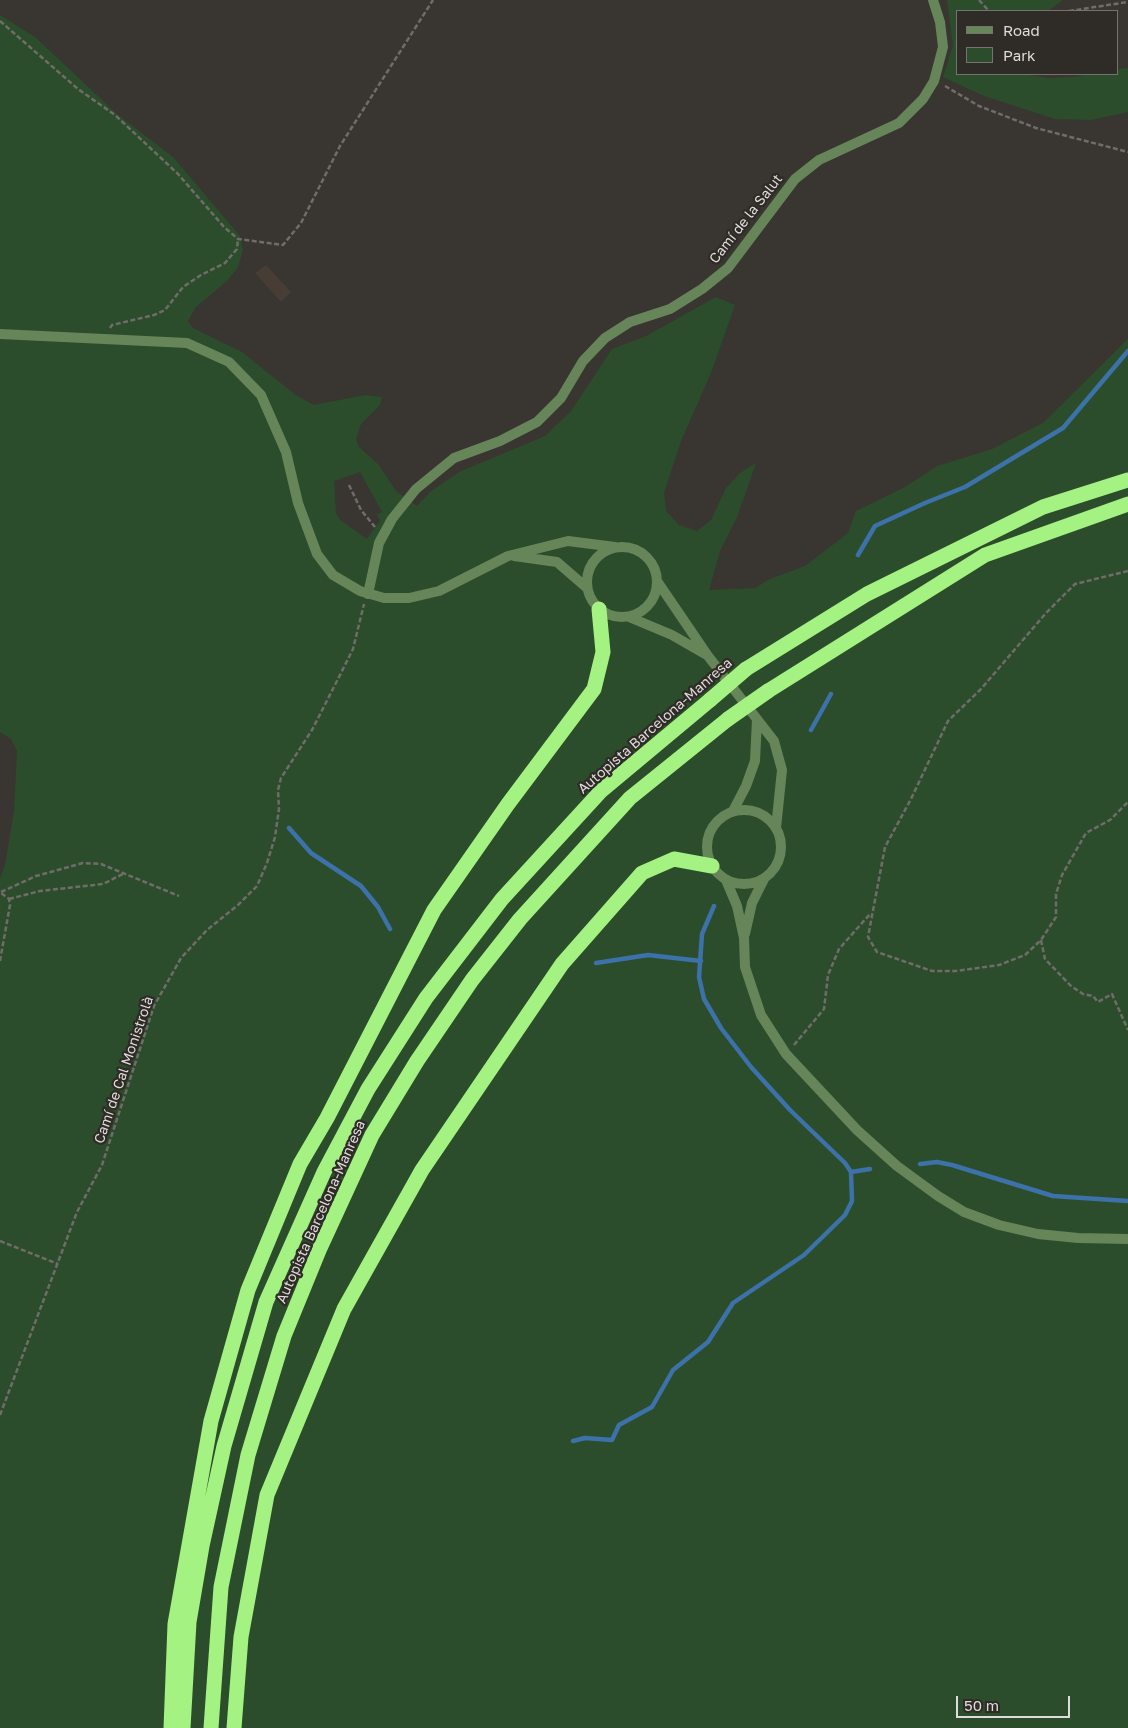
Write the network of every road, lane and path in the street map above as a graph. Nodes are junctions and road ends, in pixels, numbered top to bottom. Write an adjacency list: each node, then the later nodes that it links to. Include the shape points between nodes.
1 (433, 0): 10 (path, via 340,146 301,222 283,245)
2 (933, 0): 16 (street, Camí de la Salut, via 943,46 934,81 899,123 813,164 795,179 728,268 670,309 630,322 605,338 583,361 561,398 537,422 500,441 454,458 416,489 392,518)
3 (979, 0): 5 (path)
4 (1128, 2): 6 (path)
5 (988, 10)
6 (1076, 10)
7 (0, 21): 10 (path, via 71,83 115,116 178,174)
8 (947, 88): 9 (path, via 979,106 1036,128)
9 (1128, 152)
10 (238, 239): 12 (path, via 237,249 225,264 183,287 165,310 112,325)
11 (0, 334): 12 (street)
12 (106, 339): 22 (street, via 187,344 229,362 261,395 286,452 298,503 316,554 334,575)
13 (1128, 480): 48 (highway, Autopista Barcelona-Manresa, bridge, via 1043,506 867,594 746,669 601,792 502,899 426,998 368,1089 324,1172 266,1302 224,1446 202,1546 189,1622)
14 (349, 485): 16 (path, via 371,524)
15 (1128, 504): 49 (highway, Autopista Barcelona-Manresa, bridge, via 986,555 728,719 630,798 520,918 472,980 372,1135 284,1336 248,1455 221,1587)
16 (384, 534): 22 (street, Camí de la Salut, via 379,543)
17 (615, 548): 18 (street, via 568,541); 20 (street, via 630,548 644,554 653,566); 21 (street, via 592,562)
18 (508, 556): 21 (street, via 556,562); 22 (street, via 440,591 409,598)
19 (1128, 571): 37 (path, via 1075,584 948,721 885,848)
20 (657, 581): 24 (street, via 656,593 650,604); 25 (street)
21 (587, 588): 23 (street)
22 (368, 594): 45 (path, Camí de Cal Monistrolà, via 349,657 312,730 281,778 275,837 257,886 180,958 154,1006 102,1165 77,1212)
23 (599, 609): 24 (street, via 613,617); 47 (highway, via 603,652 594,689 434,910 300,1164 248,1290 209,1430 176,1624)
24 (630, 617): 25 (street, via 672,635)
25 (708, 656): 26 (street)
26 (757, 719): 28 (street, via 755,761); 29 (street, via 774,741 782,770)
27 (1128, 802): 39 (path, via 1110,820 1086,833 1062,876 1056,894 1056,918)
28 (733, 811): 29 (street, via 757,812); 30 (street, via 718,820 709,834 706,850)
29 (776, 828): 32 (street, via 781,841 780,856)
30 (712, 866): 33 (street); 50 (highway, via 674,859 642,873 562,964 422,1170 344,1309 267,1495 241,1637)
31 (122, 874): 34 (path, via 101,864 83,863 36,876); 35 (path); 36 (path, via 103,884 40,891)
32 (764, 879): 33 (street, via 745,885); 38 (street, via 752,903)
33 (726, 880): 38 (street, via 737,906)
34 (0, 892): 36 (path)
35 (179, 896)
36 (9, 899): 40 (path)
37 (871, 912): 39 (path, via 868,937 877,952 932,971 999,965 1026,955); 42 (path, via 839,949 828,975 824,1009)
38 (744, 938): 42 (street, via 745,966 761,1015)
39 (1041, 940): 41 (path, via 1045,959 1070,986 1093,996 1098,1002 1112,994)
40 (0, 961)
41 (1128, 1030)
42 (786, 1054): 43 (street, via 857,1130 897,1166 964,1212 999,1226 1038,1234)
43 (1128, 1239)
44 (0, 1241): 45 (path)
45 (58, 1264): 46 (path, Camí de Cal Monistrolà)
46 (0, 1415)
47 (171, 1728)
48 (183, 1728)
49 (210, 1728)
50 (234, 1728)

